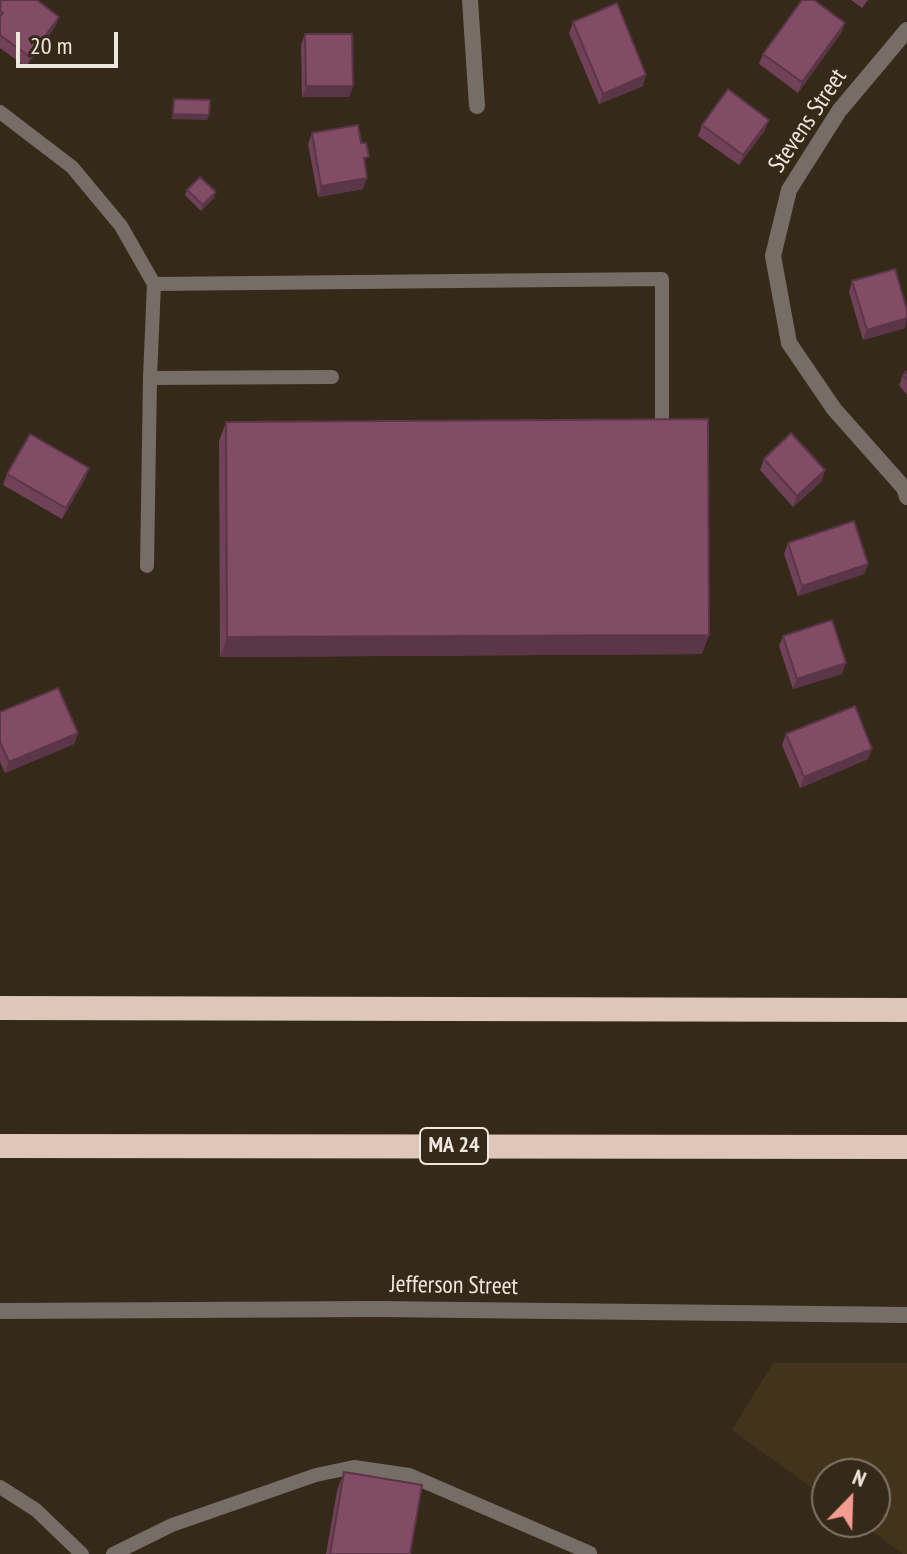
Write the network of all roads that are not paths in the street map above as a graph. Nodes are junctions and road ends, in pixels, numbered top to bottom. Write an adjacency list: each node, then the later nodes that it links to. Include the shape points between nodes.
1 (470, 0): 3 (street)
2 (907, 30): 9 (street, Stevens Street, via 839,111 789,190 773,256 789,343 834,409)
3 (477, 106)
4 (0, 112): 5 (lane, via 72,167 121,226)
5 (154, 284): 7 (lane); 8 (lane, via 662,279)
6 (332, 377): 7 (lane)
7 (150, 378): 10 (lane)
8 (662, 422)
9 (907, 497)
10 (147, 566)
11 (0, 1008): 12 (highway)
12 (907, 1010)
13 (0, 1146): 14 (highway, MA 24)
14 (907, 1147)
15 (0, 1311): 16 (street, Jefferson Street)
16 (907, 1315)
17 (0, 1487): 19 (lane, via 36,1510)
18 (590, 1553): 20 (lane, via 409,1475 354,1467 172,1525)
19 (82, 1554)
20 (113, 1554)

